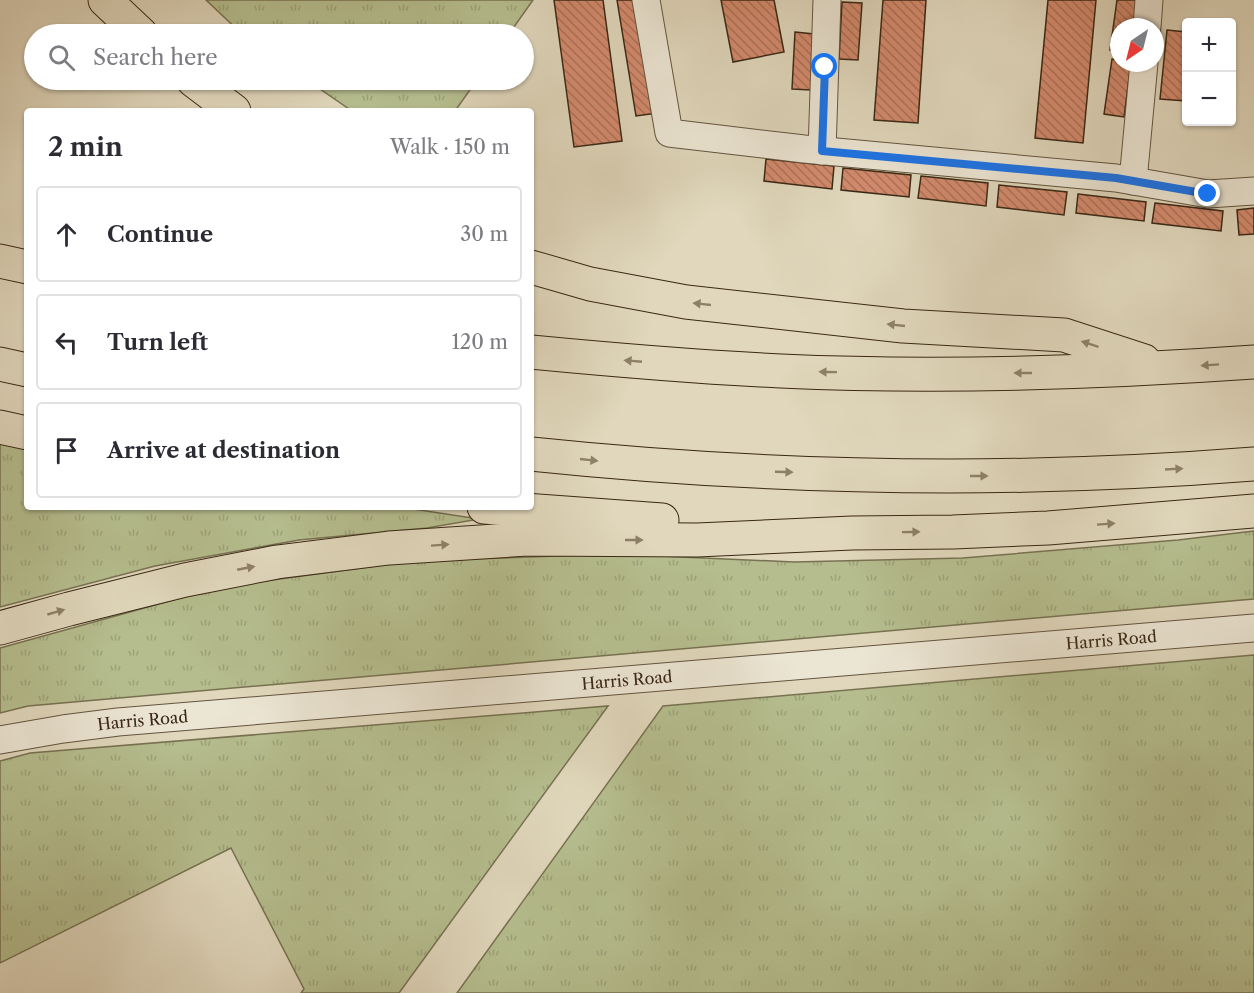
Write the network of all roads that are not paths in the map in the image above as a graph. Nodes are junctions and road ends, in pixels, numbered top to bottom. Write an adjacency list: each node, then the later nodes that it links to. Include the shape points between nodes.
1 (105, 0): 6 (highway)
2 (646, 0): 10 (street, via 669,133)
3 (827, 0): 10 (street)
4 (1149, 0): 5 (street)
5 (1148, 18)
6 (130, 24)
7 (1143, 72): 11 (street)
8 (206, 90): 9 (highway)
9 (230, 108)
10 (822, 151): 11 (street)
11 (1132, 181): 12 (street, via 1208,194)
12 (1254, 191)
13 (0, 261): 14 (highway)
14 (24, 266)
15 (534, 268): 19 (highway, one-way to 15, via 1064,335 903,326 686,302 590,284)
16 (534, 352): 19 (highway, one-way to 16, via 852,373)
17 (1254, 362): 19 (highway, one-way to 19)
18 (0, 364): 20 (highway)
19 (1165, 368)
20 (24, 369)
21 (0, 427): 22 (highway)
22 (24, 432)
23 (534, 454): 24 (highway, one-way to 24, via 726,470 855,475 1112,473)
24 (1254, 464)
25 (526, 510): 27 (highway)
26 (1254, 511): 27 (highway, one-way to 26, via 1048,528)
27 (852, 533): 28 (highway, one-way to 27, via 185,580 277,562 389,548 527,539 697,540)
28 (0, 628)
29 (1254, 628): 30 (street, Harris Road, via 118,722)
30 (0, 740)

